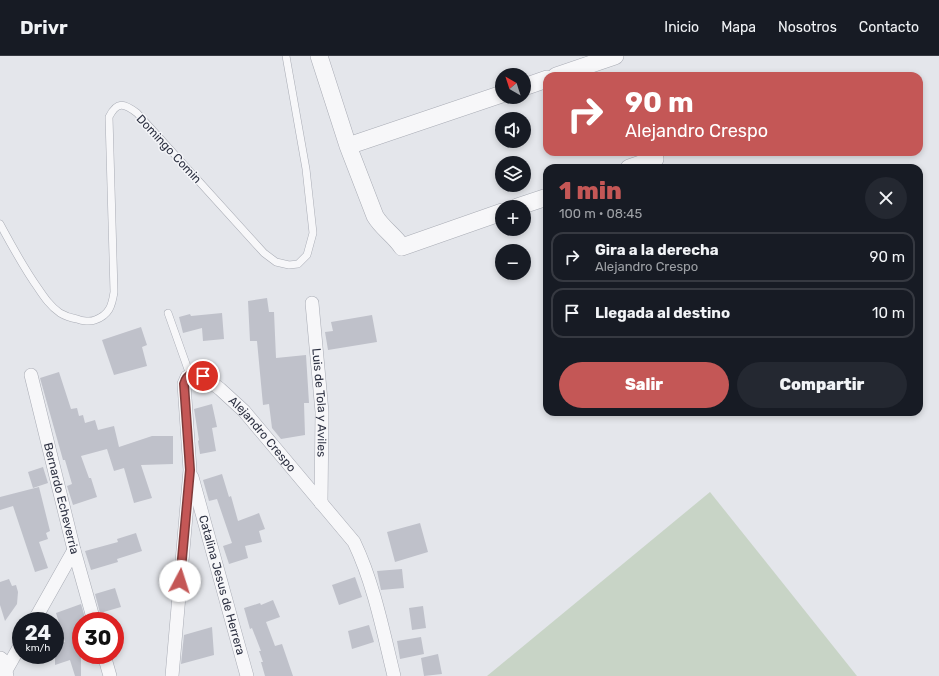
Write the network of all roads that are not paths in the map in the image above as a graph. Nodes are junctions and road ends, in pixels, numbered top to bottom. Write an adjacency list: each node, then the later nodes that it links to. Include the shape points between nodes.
1 (286, 56): 15 (lane, Domingo Comin, via 306,169 313,233 307,255 298,264 276,262 264,253 137,113 127,106 119,105 112,110 109,117 114,292 108,313 92,321 68,317 56,310 23,267)
2 (319, 56): 9 (street)
3 (615, 56): 4 (street)
4 (582, 61): 5 (street)
5 (563, 72)
6 (543, 80): 7 (street)
7 (531, 85)
8 (495, 96): 9 (street)
9 (348, 146): 14 (street, via 375,216 402,248)
10 (655, 159): 11 (street)
11 (641, 164)
12 (543, 198): 13 (street)
13 (531, 202)
14 (495, 215)
15 (0, 224)
16 (312, 303): 21 (street, Luis de Tola y Aviles, via 322,412)
17 (168, 313): 19 (lane)
18 (31, 375): 22 (street, Bernardo Echeverria)
19 (190, 375): 20 (street, via 184,384); 21 (street, Alejandro Crespo, via 203,376 244,411)
20 (190, 470): 29 (street); 30 (street, Catalina Jesus de Herrera)
21 (321, 503): 31 (street, Alejandro Crespo, via 354,542 364,562)
22 (74, 550): 23 (street); 24 (street, Bernardo Echeverria)
23 (39, 612)
24 (91, 612)
25 (12, 657): 27 (street)
26 (107, 664): 28 (street)
27 (3, 670)
28 (110, 676)
29 (172, 676)
30 (247, 676)
31 (394, 676)

